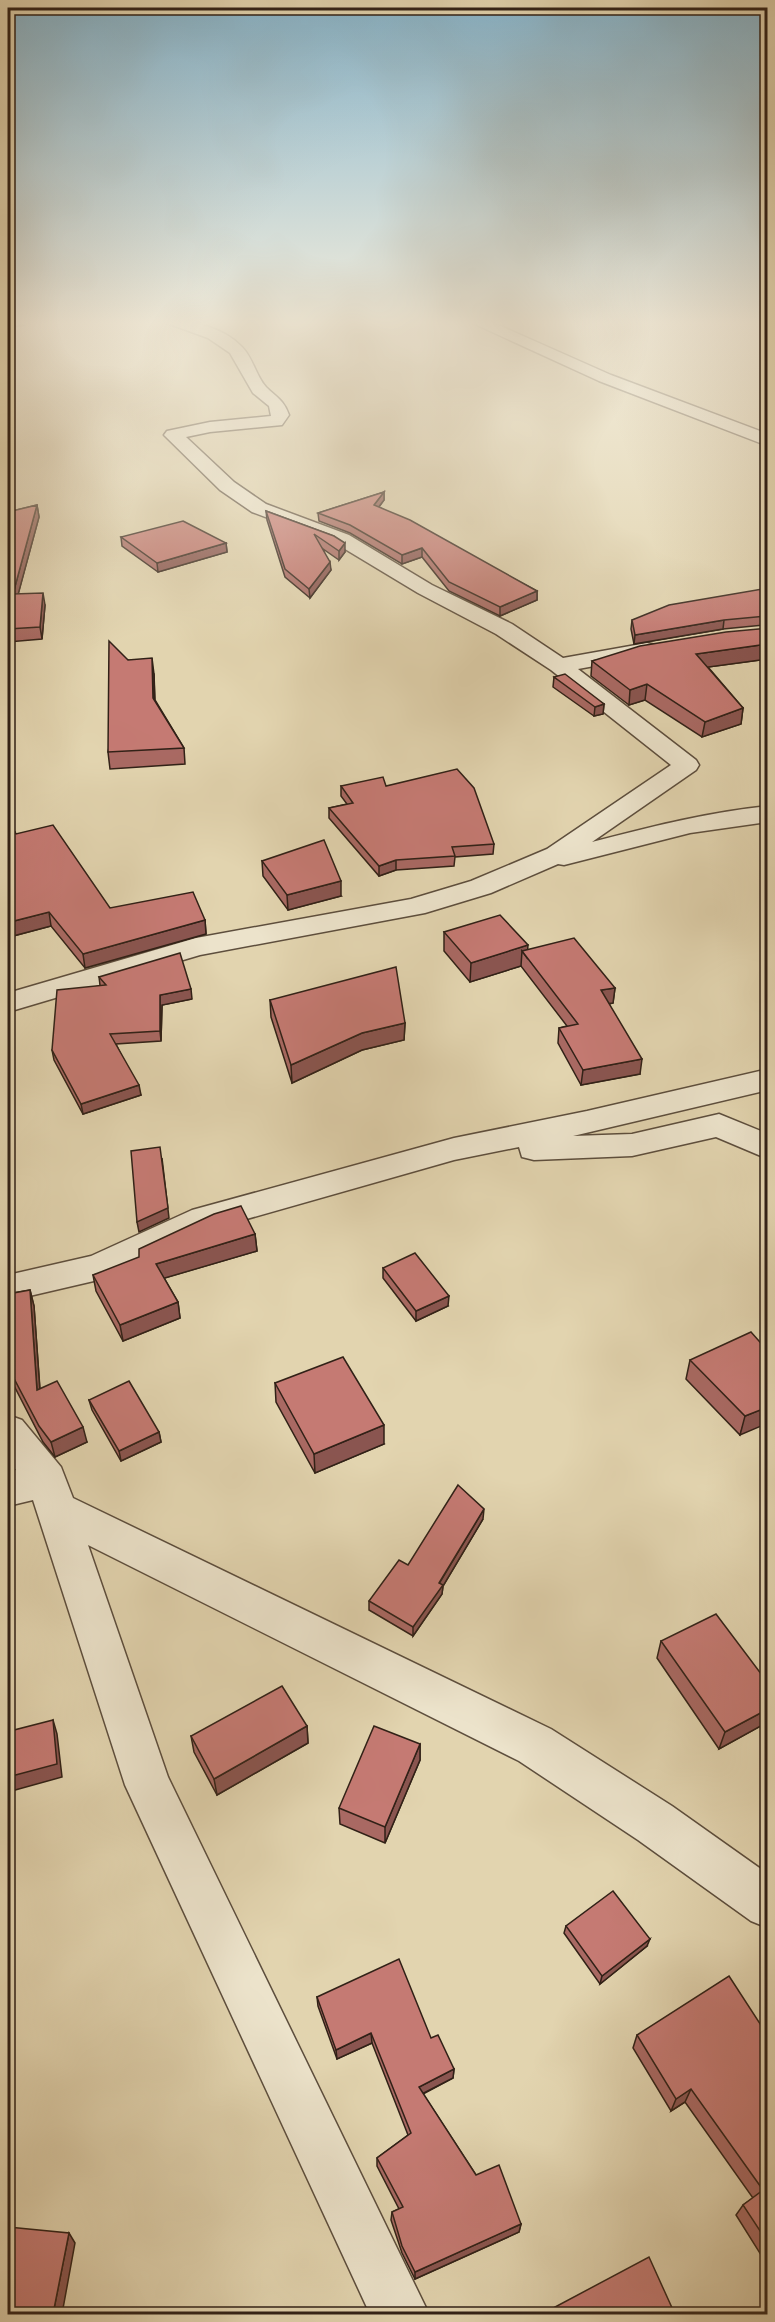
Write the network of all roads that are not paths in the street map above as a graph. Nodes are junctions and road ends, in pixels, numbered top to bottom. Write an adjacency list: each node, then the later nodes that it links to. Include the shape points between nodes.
1 (204, 428): 5 (street, via 173,435 227,486 259,508 342,539 425,589 504,629)
2 (737, 428): 3 (street)
3 (768, 441)
4 (664, 647): 5 (street)
5 (559, 665): 7 (street, via 687,765)
6 (768, 814): 7 (street, via 663,830)
7 (542, 862): 8 (street, via 482,887 415,906 196,947)
8 (8, 1003)
9 (768, 1079): 11 (street)
10 (768, 1148): 11 (street, via 719,1125 632,1145)
11 (454, 1149): 12 (street, via 204,1219 99,1268)
12 (8, 1288)
13 (8, 1431): 14 (street)
14 (37, 1493): 15 (street, via 535,1745 655,1823); 16 (street, via 148,1785)
15 (768, 1904)
16 (400, 2314)

